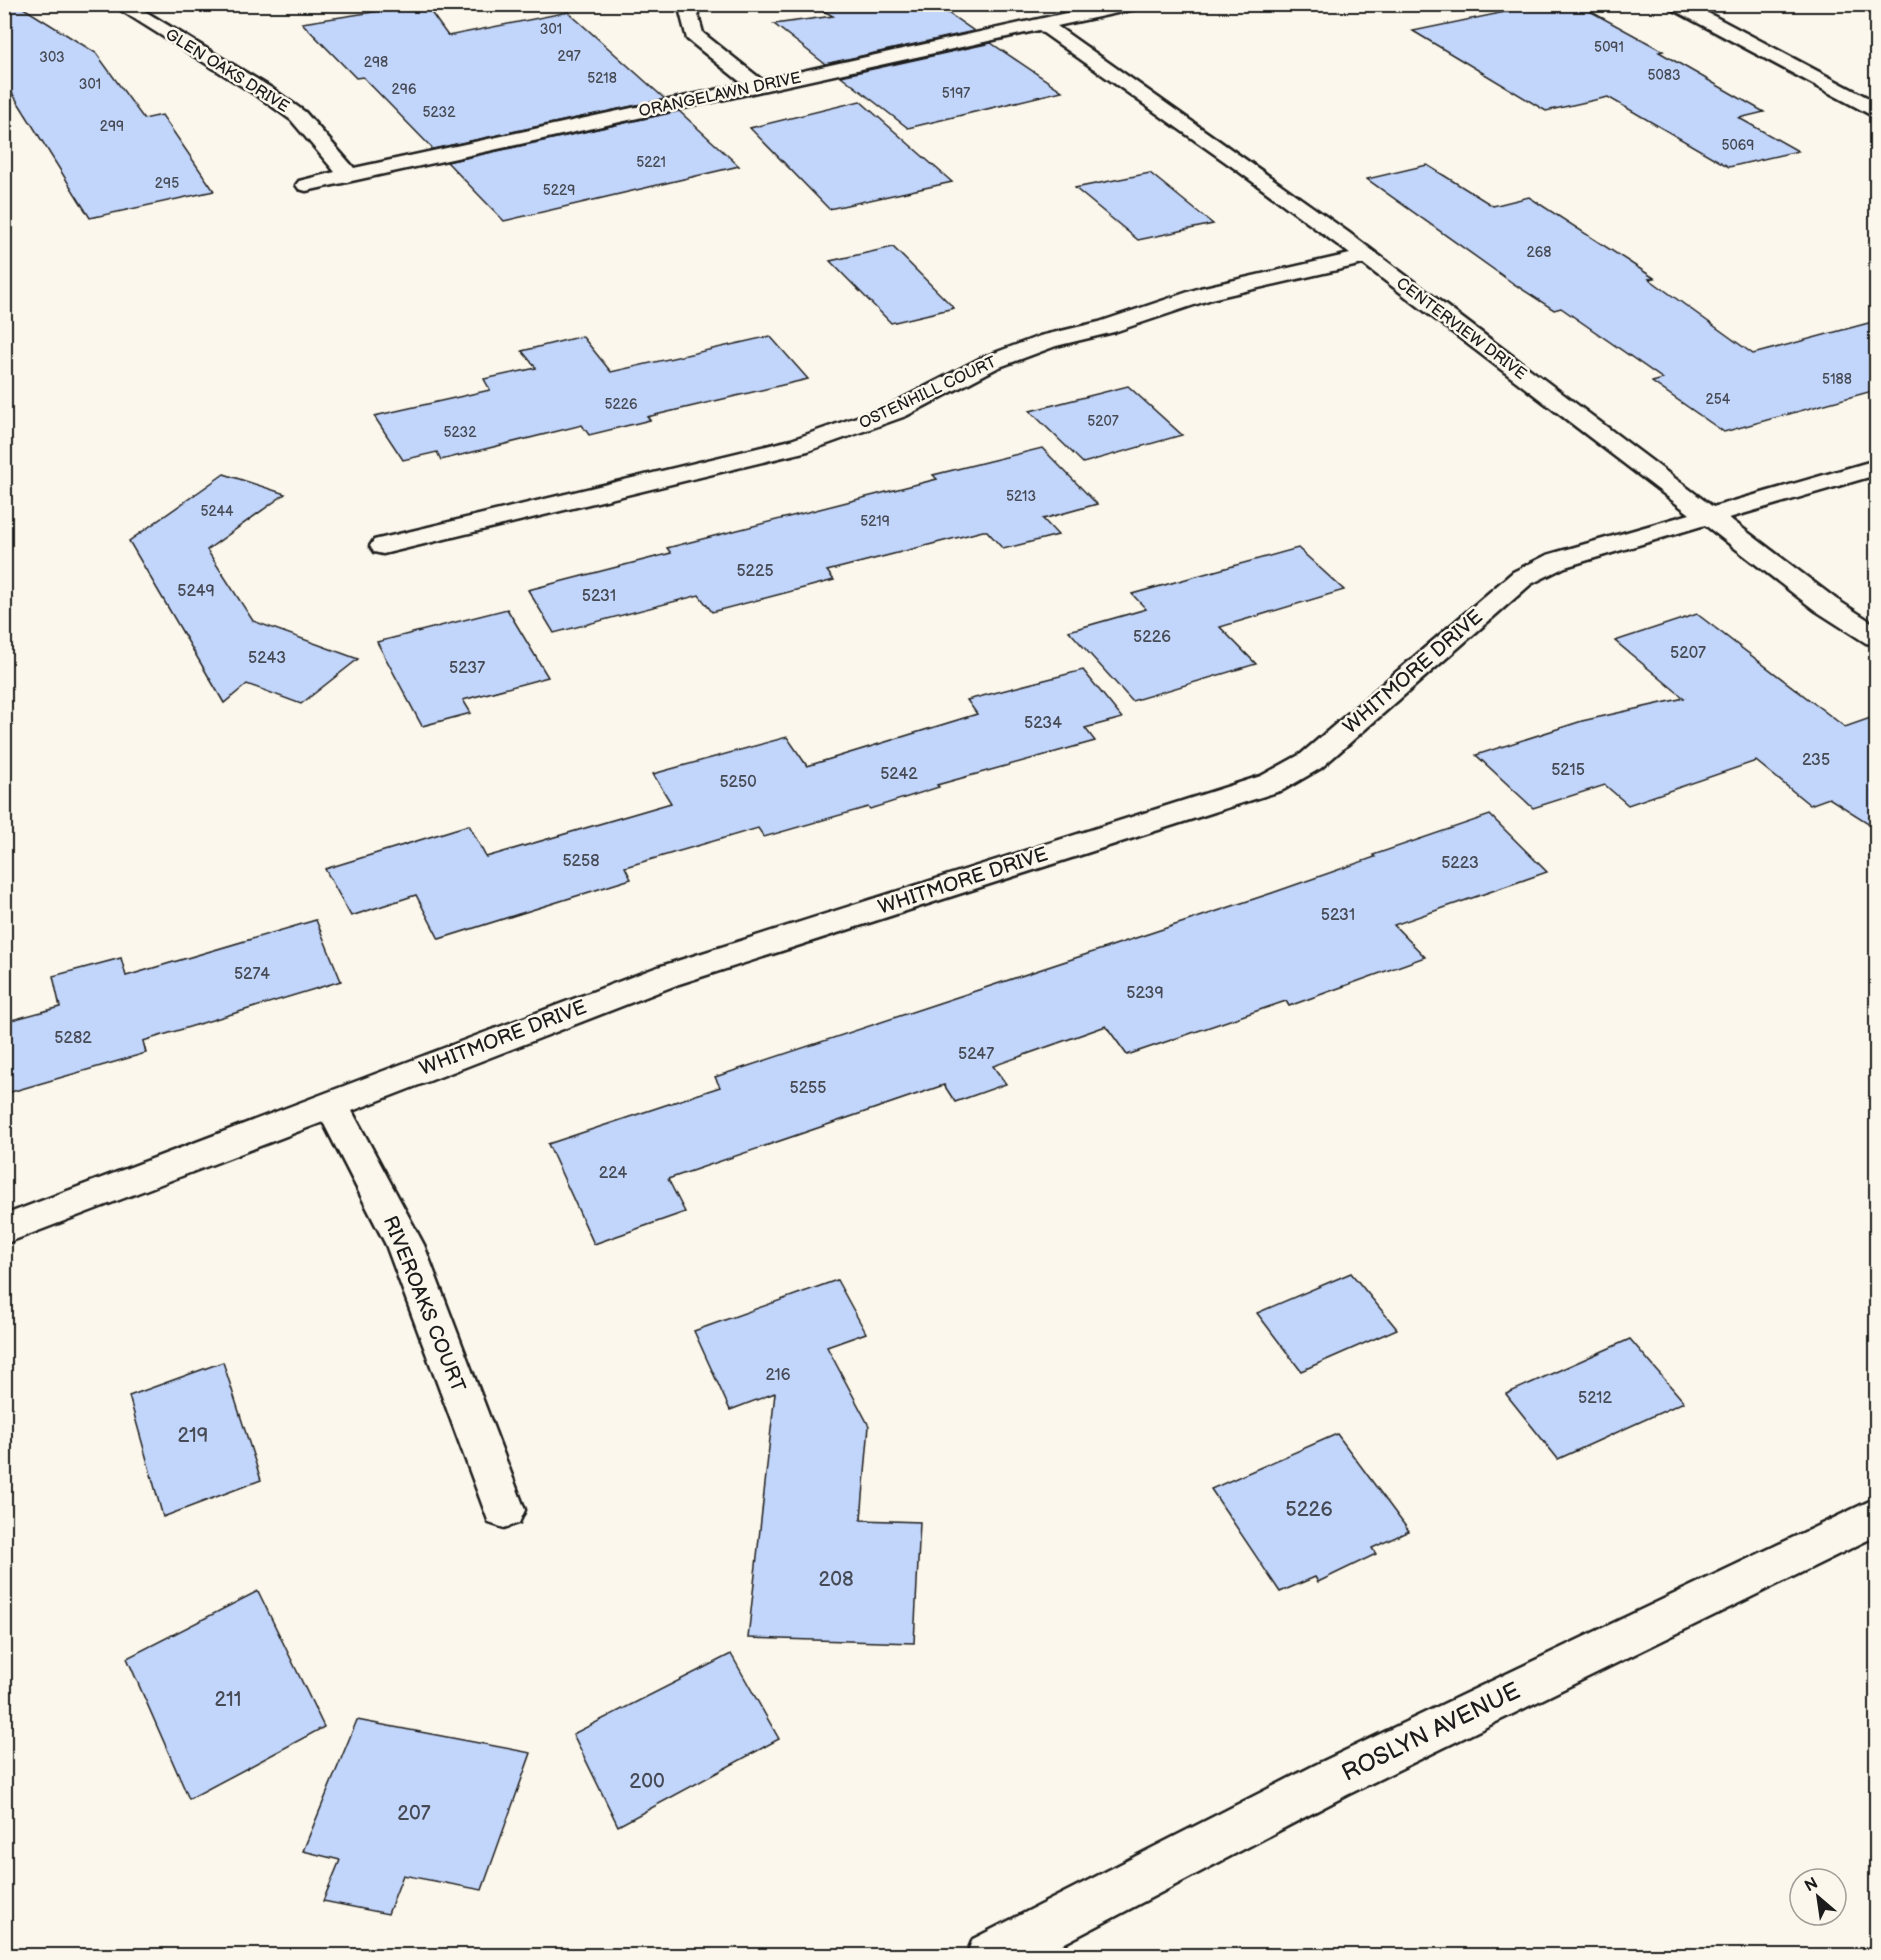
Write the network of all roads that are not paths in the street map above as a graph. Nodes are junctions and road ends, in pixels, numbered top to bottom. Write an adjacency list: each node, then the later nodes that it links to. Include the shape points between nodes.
1 (120, 4): 8 (street, GLEN OAKS DRIVE, via 298,116)
2 (1134, 4): 5 (street, ORANGELAWN DRIVE)
3 (1676, 4): 7 (street)
4 (688, 8): 6 (street, via 694,35)
5 (1042, 24): 6 (street, ORANGELAWN DRIVE); 10 (street, CENTERVIEW DRIVE, via 1155,101)
6 (758, 86): 8 (street, ORANGELAWN DRIVE)
7 (1876, 110)
8 (349, 176): 9 (street, ORANGELAWN DRIVE)
9 (306, 185)
10 (1365, 257): 12 (street, CENTERVIEW DRIVE); 13 (street, OSTENHILL COURT, via 1208,294 1048,342 989,363 897,411 800,446)
11 (1876, 467): 12 (street, WHITMORE DRIVE)
12 (1708, 516): 14 (street, CENTERVIEW DRIVE, via 1826,605); 15 (street, WHITMORE DRIVE, via 1556,561 1522,578 1311,761 1272,783 667,976)
13 (383, 546)
14 (1876, 637)
15 (331, 1104): 16 (street, WHITMORE DRIVE); 17 (street, RIVEROAKS COURT, via 405,1245)
16 (4, 1230)
17 (504, 1510)
18 (1876, 1516): 19 (street, ROSLYN AVENUE, via 1331,1780)
19 (990, 1956)

